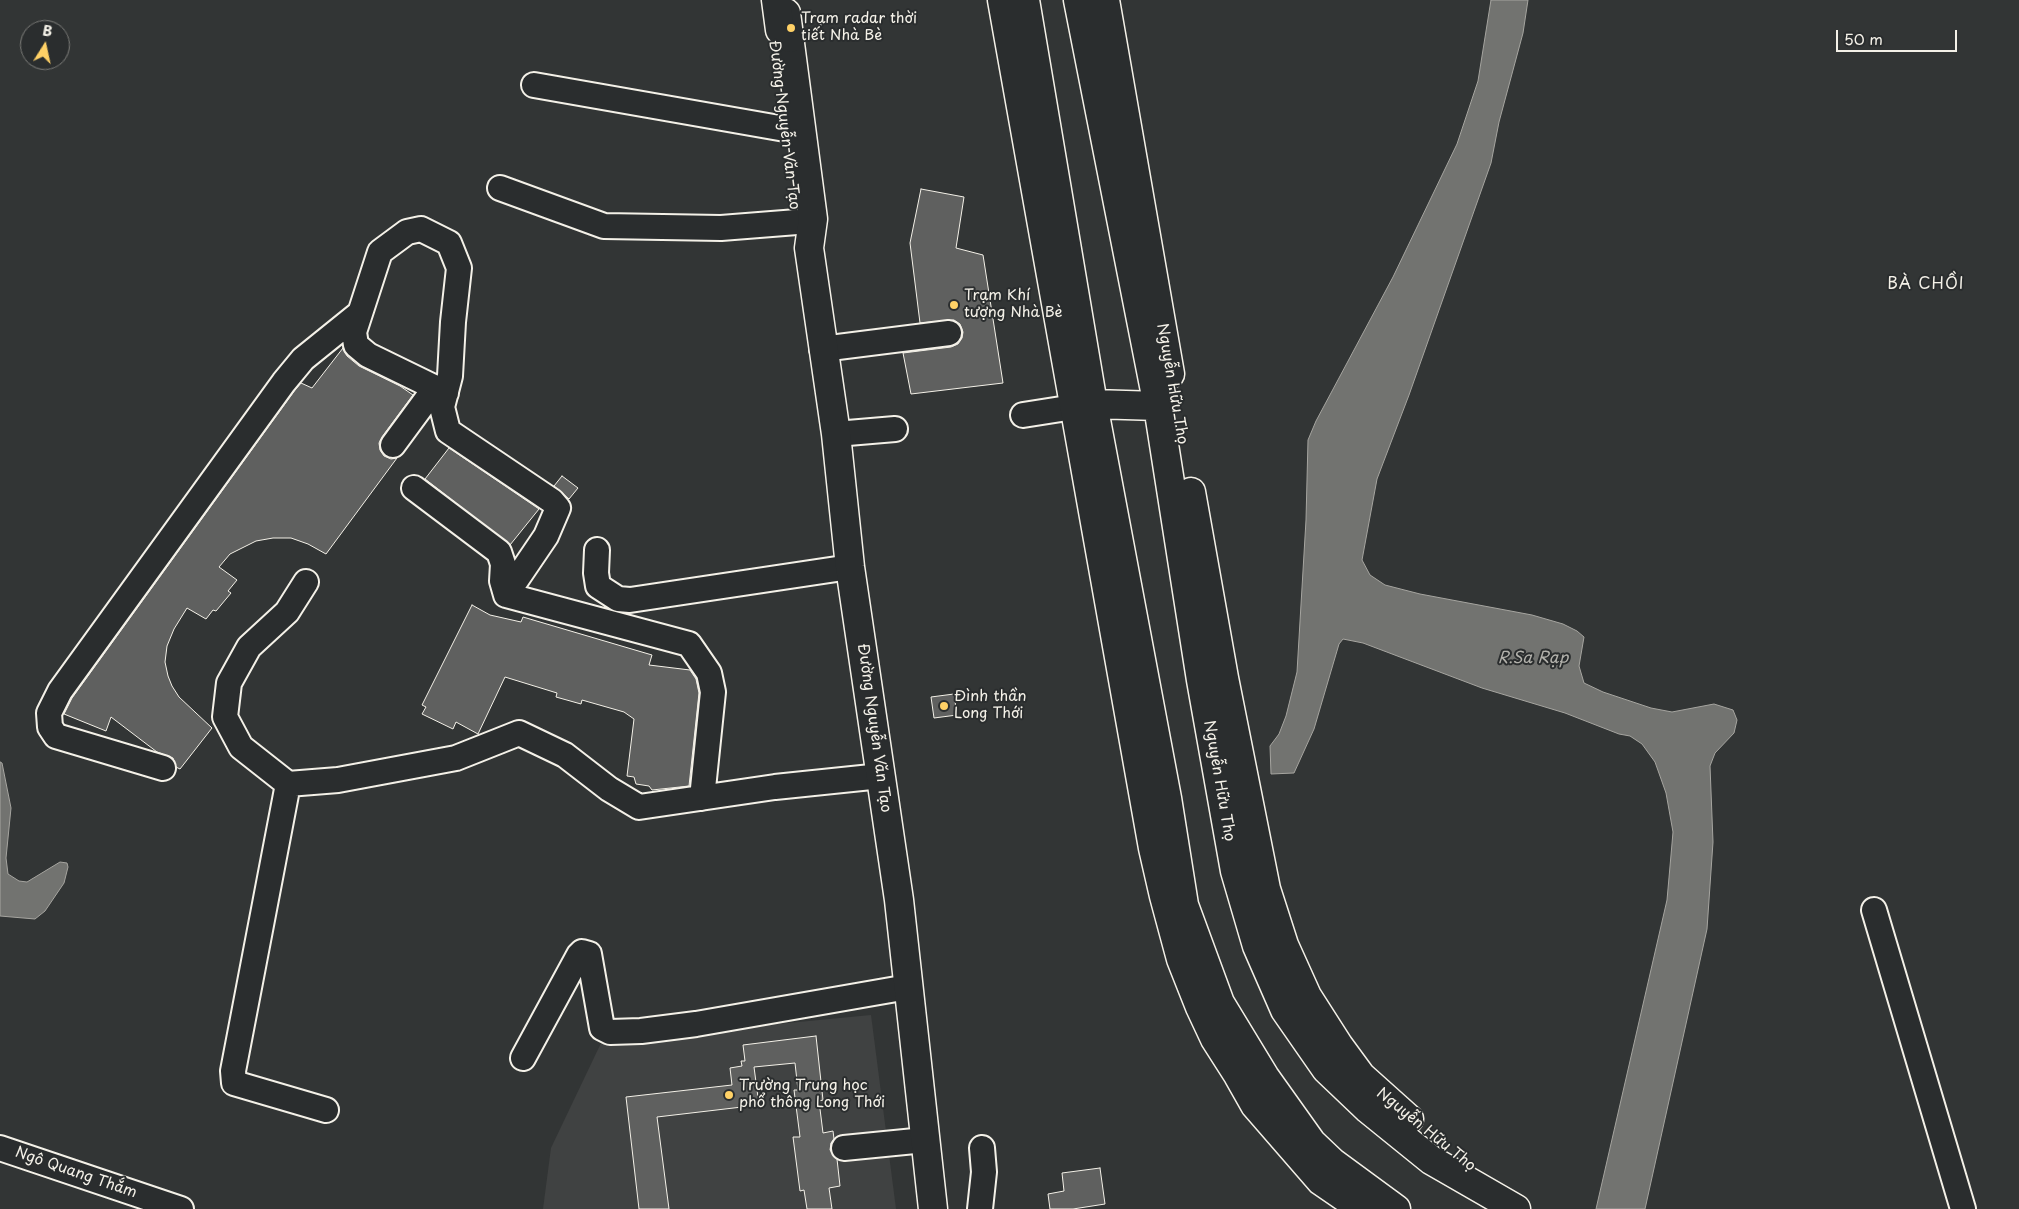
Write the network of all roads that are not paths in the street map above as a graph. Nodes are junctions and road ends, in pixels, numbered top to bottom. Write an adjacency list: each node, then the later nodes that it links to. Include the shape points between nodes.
1 (768, 0): 10 (main road, Đường Nguyễn Văn Tạo)
2 (776, 0): 8 (main road, via 780,30)
3 (784, 0): 8 (main road, Đường Nguyễn Văn Tạo)
4 (1002, 0): 19 (main road)
5 (1025, 0): 19 (main road)
6 (1078, 0): 11 (main road, Nguyễn Hữu Thọ)
7 (1106, 0): 11 (main road, Nguyễn Hữu Thọ)
8 (790, 38): 14 (main road, Đường Nguyễn Văn Tạo, via 813,219)
9 (534, 85): 10 (street)
10 (785, 129): 13 (main road, Đường Nguyễn Văn Tạo)
11 (1127, 187): 20 (main road, Nguyễn Hữu Thọ); 31 (main road, Nguyễn Hữu Thọ)
12 (500, 188): 13 (street, via 604,226 721,228)
13 (797, 222): 14 (main road, Đường Nguyễn Văn Tạo)
14 (809, 248): 17 (main road, Đường Nguyễn Văn Tạo)
15 (360, 313): 18 (street, via 354,332 356,345 368,355); 18 (street, via 380,252 407,232 421,229 448,244 459,268 450,376); 32 (street, via 302,359 284,382 60,691 49,713 50,727 56,736)
16 (948, 333): 17 (street)
17 (822, 349): 23 (main road, Đường Nguyễn Văn Tạo)
18 (440, 391): 24 (street); 30 (street, via 448,430 558,508 546,536)
19 (1083, 406): 20 (main road); 21 (street); 26 (main road)
20 (1158, 406): 31 (main road, Nguyễn Hữu Thọ)
21 (1023, 415)
22 (895, 429): 23 (street)
23 (836, 434): 28 (main road, Đường Nguyễn Văn Tạo)
24 (393, 445)
25 (414, 488): 30 (street, via 499,552)
26 (1102, 508): 48 (main road, via 1164,896 1181,959 1215,1039 1255,1105 1321,1181); 49 (main road, via 1166,788 1184,905 1220,1003 1265,1077 1312,1143 1332,1162)
27 (597, 550): 28 (street, via 598,586 618,599 630,600)
28 (850, 567): 33 (main road, Đường Nguyễn Văn Tạo)
29 (306, 582): 34 (street, via 287,612 249,647 230,683 225,717 241,747)
30 (506, 595): 35 (street, via 689,644 709,673 713,692)
31 (1213, 679): 44 (main road, Nguyễn Hữu Thọ, via 1235,871 1257,946 1285,1010 1326,1069 1368,1109 1431,1160)
32 (163, 768)
33 (881, 776): 35 (street); 37 (main road, Đường Nguyễn Văn Tạo)
34 (288, 784): 35 (street, via 338,780 456,758 519,733 565,755 609,789 639,807); 39 (street, via 233,1071 234,1083)
35 (702, 798)
36 (1874, 910): 50 (street)
37 (908, 987): 38 (street, via 696,1024 610,1032 602,1028 589,954 582,952); 40 (main road, Đường Nguyễn Văn Tạo)
38 (523, 1058)
39 (326, 1110)
40 (925, 1140): 42 (street); 46 (main road, Đường Nguyễn Văn Tạo)
41 (0, 1148): 45 (street, Ngô Quang Thắm)
42 (844, 1148)
43 (982, 1148): 47 (street, via 984,1172)
44 (1511, 1206)
45 (181, 1209)
46 (933, 1209)
47 (980, 1209)
48 (1362, 1209)
49 (1396, 1209)
50 (1963, 1209)

